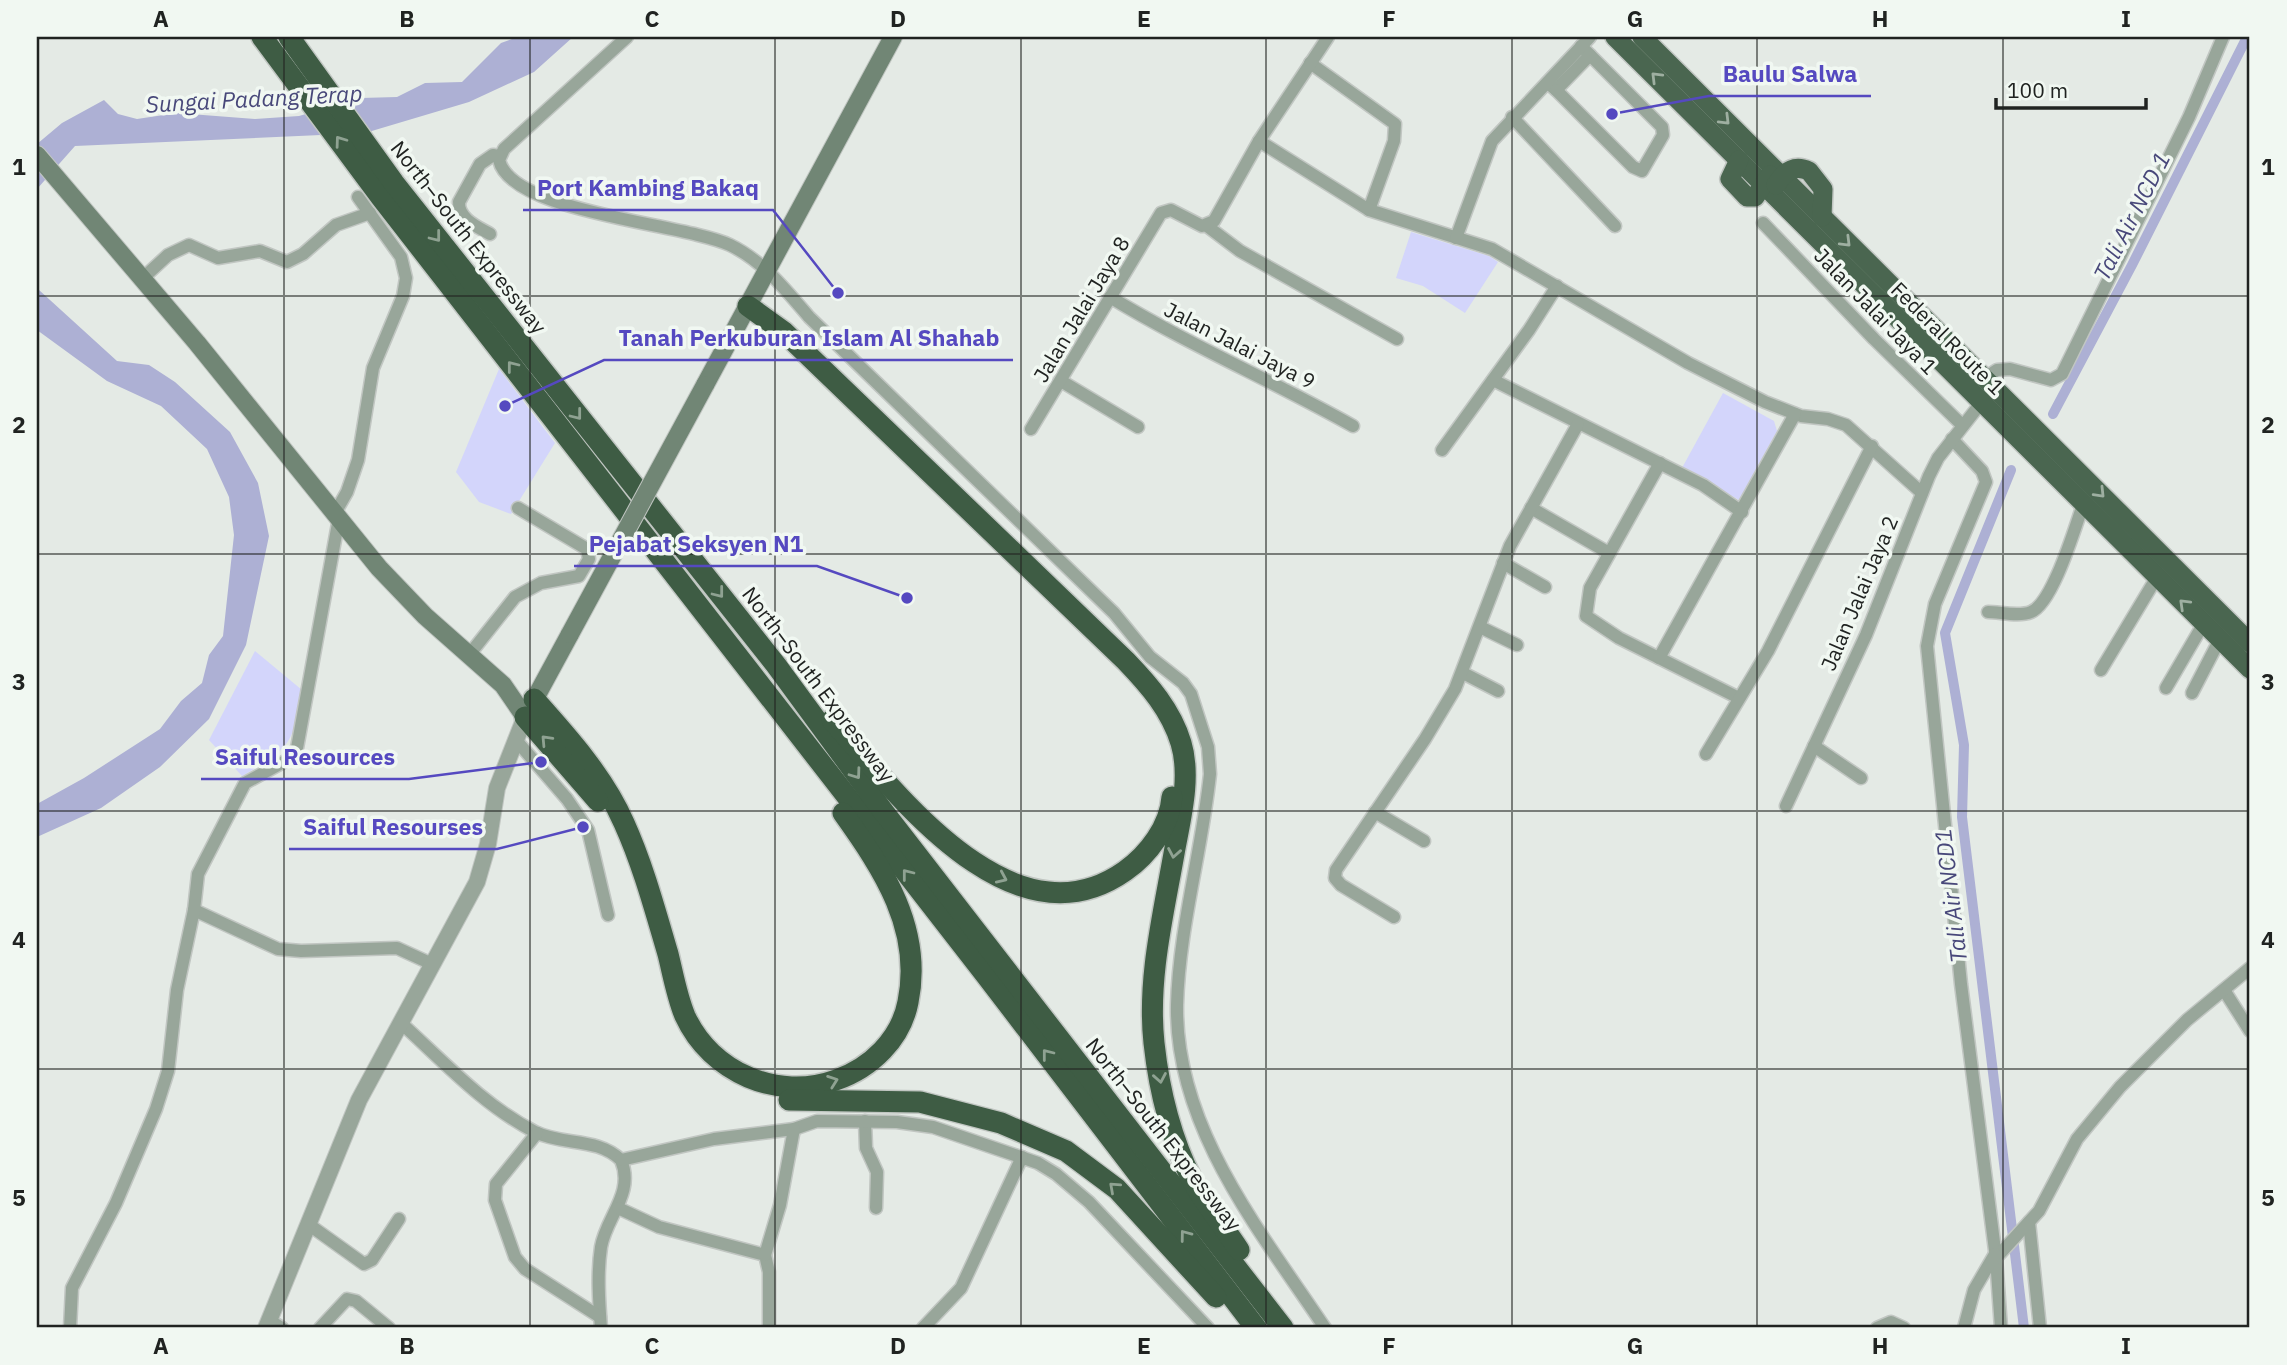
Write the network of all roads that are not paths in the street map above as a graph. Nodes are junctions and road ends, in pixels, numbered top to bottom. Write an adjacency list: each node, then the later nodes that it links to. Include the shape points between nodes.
1 (262, 37): 18 (highway, North–South Expressway, one-way to 1)
2 (289, 37): 18 (highway, North–South Expressway, via 310,64)
3 (627, 37): 15 (street)
4 (892, 37): 25 (main road)
5 (1328, 37): 10 (street)
6 (1615, 37): 16 (highway, Federal Route 1, one-way to 6, via 1738,160)
7 (1642, 37): 16 (highway, Federal Route 1, one-way to 16)
8 (2223, 37): 31 (street, via 2189,117 2062,374 2051,380 2006,368)
9 (1587, 46): 11 (street); 11 (street, via 1662,127 1663,135 1640,173)
10 (1310, 64): 13 (street); 19 (street, via 1395,124 1394,141)
11 (1551, 87): 12 (street)
12 (1512, 117): 22 (street); 24 (street, via 1487,150)
13 (1259, 141): 19 (street); 21 (street)
14 (37, 155): 26 (main road)
15 (499, 156): 23 (street, via 480,164 459,202 466,218); 25 (street, via 506,177 555,202 719,241)
16 (1773, 180): 31 (highway, Federal Route 1, one-way to 31, via 1799,168 1813,174 1824,195 1822,217); 34 (highway, Federal Route 1)
17 (358, 197): 18 (street)
18 (381, 198): 26 (street, via 287,262 260,251 218,258 189,245 168,255); 50 (street, via 401,257 405,286 373,368 358,460); 55 (highway, North–South Expressway, one-way to 18); 64 (highway, North–South Expressway, one-way to 64)
19 (1369, 210): 24 (street)
20 (1763, 223): 37 (street, Jalan Jalai Jaya 1)
21 (1207, 226): 28 (street, Jalan Jalai Jaya 8, via 1166,209); 30 (street, via 1240,251)
22 (1615, 226)
23 (490, 234)
24 (1456, 238): 27 (street, via 1492,249)
25 (767, 270): 29 (main road); 112 (street, via 809,317 1114,613 1150,657 1191,694 1208,747 1210,774 1178,988 1182,1052 1196,1112 1210,1146)
26 (143, 278): 50 (main road)
27 (1557, 286): 32 (street); 35 (street, via 1688,363)
28 (1110, 297): 33 (street, Jalan Jalai Jaya 8); 38 (street, Jalan Jalai Jaya 9)
29 (745, 312): 64 (highway, one-way to 29, via 797,680 914,814 959,852 1001,878 1043,891 1101,885 1136,863 1165,823 1172,803 1172,754 1169,738 1146,697); 72 (main road, bridge); 111 (highway, one-way to 111, via 784,332 1126,661 1165,708 1182,745 1185,782 1153,1002 1164,1100 1193,1182)
30 (1397, 340)
31 (1985, 378): 59 (highway, Federal Route 1, one-way to 59)
32 (1493, 380): 36 (street); 43 (street)
33 (1061, 382): 39 (street); 40 (street, Jalan Jalai Jaya 8)
34 (1981, 403): 37 (street, Jalan Jalai Jaya 2); 46 (highway, Federal Route 1)
35 (1796, 414): 42 (street, via 1846,425); 49 (street)
36 (1578, 424): 44 (street); 48 (street)
37 (1962, 425): 41 (street, Jalan Jalai Jaya 2)
38 (1353, 426)
39 (1138, 427)
40 (1031, 429)
41 (1952, 439): 45 (street, Jalan Jalai Jaya 2); 98 (street, via 1982,471 1986,482 1933,611 1927,646 1961,984)
42 (1872, 446): 45 (street); 71 (street, via 1768,651)
43 (1441, 450)
44 (1660, 463): 49 (street); 51 (street)
45 (1922, 494): 74 (street, Jalan Jalai Jaya 2, via 1866,635)
46 (2083, 505): 53 (highway, Federal Route 1); 56 (street, via 2054,579 2037,608 2025,613)
47 (518, 508): 62 (street, via 587,549 589,559 579,576 541,583 515,597)
48 (1531, 508): 51 (street); 52 (street)
49 (1742, 512): 63 (street)
50 (337, 516): 62 (main road, via 392,583); 80 (street, via 297,748 289,759 245,783 201,866)
51 (1609, 553): 63 (street, via 1590,588 1586,616)
52 (1503, 563): 54 (street); 58 (street)
53 (2157, 578): 57 (highway, Federal Route 1, one-way to 53); 66 (street)
54 (1545, 587)
55 (696, 603): 72 (highway, one-way to 55, via 609,793 651,895 685,1015 706,1046 737,1072 770,1085 820,1086 851,1075 874,1060 889,1042 907,1007 913,958 903,915 858,835); 109 (highway, North–South Expressway, one-way to 55)
56 (1988, 612)
57 (2204, 623): 60 (highway, Federal Route 1); 68 (street)
58 (1480, 627): 61 (street); 67 (street)
59 (2249, 637)
60 (2221, 639): 65 (highway, Federal Route 1); 70 (street)
61 (1517, 645)
62 (469, 655): 72 (main road)
63 (1659, 658): 71 (street)
64 (776, 665): 110 (highway, North–South Expressway, one-way to 110, via 883,811)
65 (2250, 669)
66 (2101, 670)
67 (1463, 673): 69 (street); 78 (street)
68 (2166, 688)
69 (1498, 691)
70 (2192, 693)
71 (1739, 698): 75 (street)
72 (529, 708): 73 (street); 108 (highway, one-way to 72, via 1117,1189 1066,1151 1001,1123 920,1102 775,1098 750,1092 707,1065 679,1024 614,829)
73 (515, 739): 81 (street, via 567,799 587,830); 83 (street, via 497,789 481,872)
74 (1814, 746): 76 (street); 77 (street, Jalan Jalai Jaya 2)
75 (1706, 754)
76 (1861, 778)
77 (1786, 806)
78 (1375, 812): 79 (street); 82 (street, via 1339,863 1335,878)
79 (1424, 841)
80 (194, 910): 83 (street, via 278,949 397,948); 102 (street, via 161,1096 102,1233 75,1282)
81 (608, 915)
82 (1394, 917)
83 (432, 964): 86 (street)
84 (2250, 968): 85 (street)
85 (2224, 990): 87 (street); 97 (street, via 2158,1047 2087,1125 2039,1212)
86 (400, 1022): 90 (street, via 489,1102); 96 (street, via 359,1100)
87 (2250, 1031)
88 (865, 1121): 89 (street, via 817,1121); 91 (street, via 933,1127); 94 (street, via 866,1148 877,1172)
89 (794, 1129): 92 (street, via 714,1139); 99 (street)
90 (537, 1133): 92 (street, via 561,1142 597,1145); 100 (street, via 496,1184 495,1200 524,1269)
91 (1021, 1157): 106 (street, via 961,1288); 107 (street, via 1051,1170 1089,1202)
92 (621, 1160): 93 (street, via 625,1178)
93 (618, 1208): 99 (street, via 659,1227); 100 (street, via 602,1242)
94 (876, 1208)
95 (399, 1219): 96 (street, via 372,1260 363,1264)
96 (308, 1224): 101 (street)
97 (2025, 1225): 98 (street); 117 (street)
98 (1998, 1254): 115 (street, via 1973,1290); 116 (street)
99 (765, 1255): 105 (street)
100 (601, 1323)
101 (272, 1326)
102 (70, 1328)
103 (320, 1328): 104 (street, via 342,1301 351,1299)
104 (389, 1328)
105 (769, 1328)
106 (923, 1328)
107 (1208, 1328)
108 (1242, 1328)
109 (1256, 1328)
110 (1283, 1328)
111 (1293, 1328)
112 (1325, 1328)
113 (1877, 1328): 114 (street, via 1891,1322)
114 (1904, 1328)
115 (1964, 1328)
116 (2001, 1328)
117 (2040, 1328)

